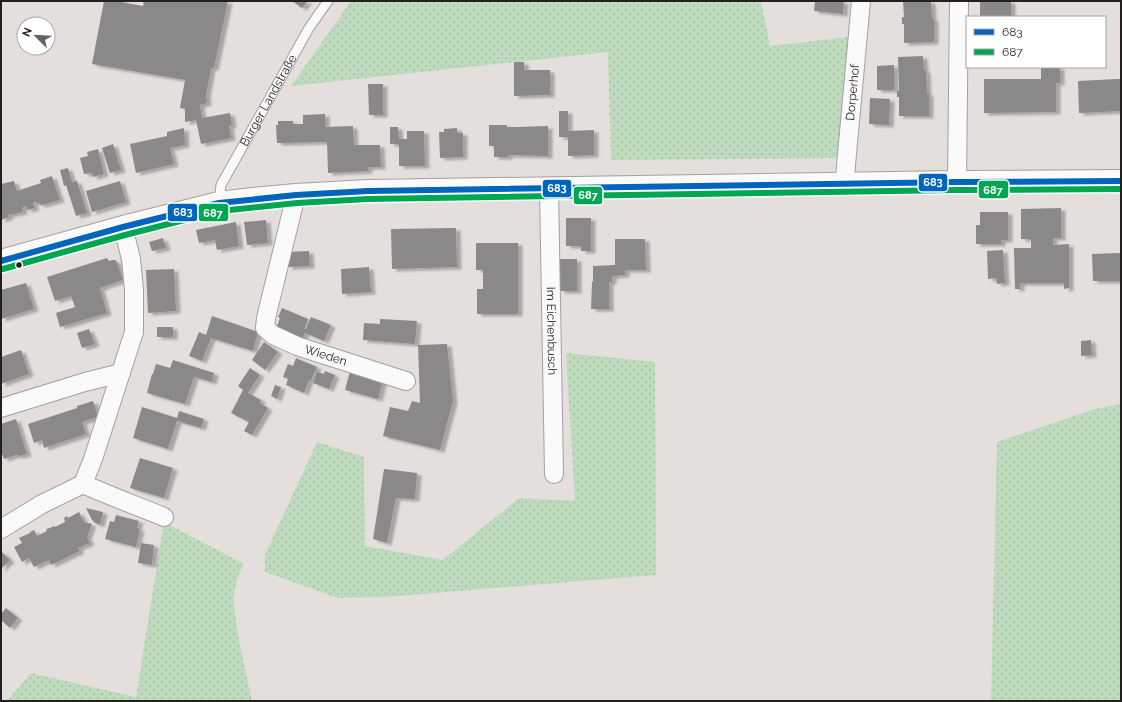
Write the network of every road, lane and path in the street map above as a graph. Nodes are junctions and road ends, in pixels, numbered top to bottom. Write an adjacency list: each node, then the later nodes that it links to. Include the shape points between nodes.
1 (328, 1): 9 (lane, Burger Landstraße, via 309,28 221,185)
2 (861, 1): 6 (street, Dorperhof)
3 (959, 1): 5 (street)
4 (1121, 181): 5 (main road)
5 (957, 182): 6 (main road)
6 (845, 183): 7 (main road)
7 (548, 188): 8 (main road); 15 (street, Im Eichenbusch)
8 (296, 195): 9 (main road); 13 (street, Wieden, via 266,318 266,328 273,335 297,346)
9 (219, 203): 10 (main road)
10 (123, 228): 11 (main road); 12 (street, via 131,259 134,332)
11 (1, 261)
12 (121, 373): 14 (street); 16 (street)
13 (406, 380)
14 (1, 408)
15 (554, 474)
16 (83, 484): 17 (street); 18 (street, via 42,504)
17 (164, 517)
18 (1, 529)

